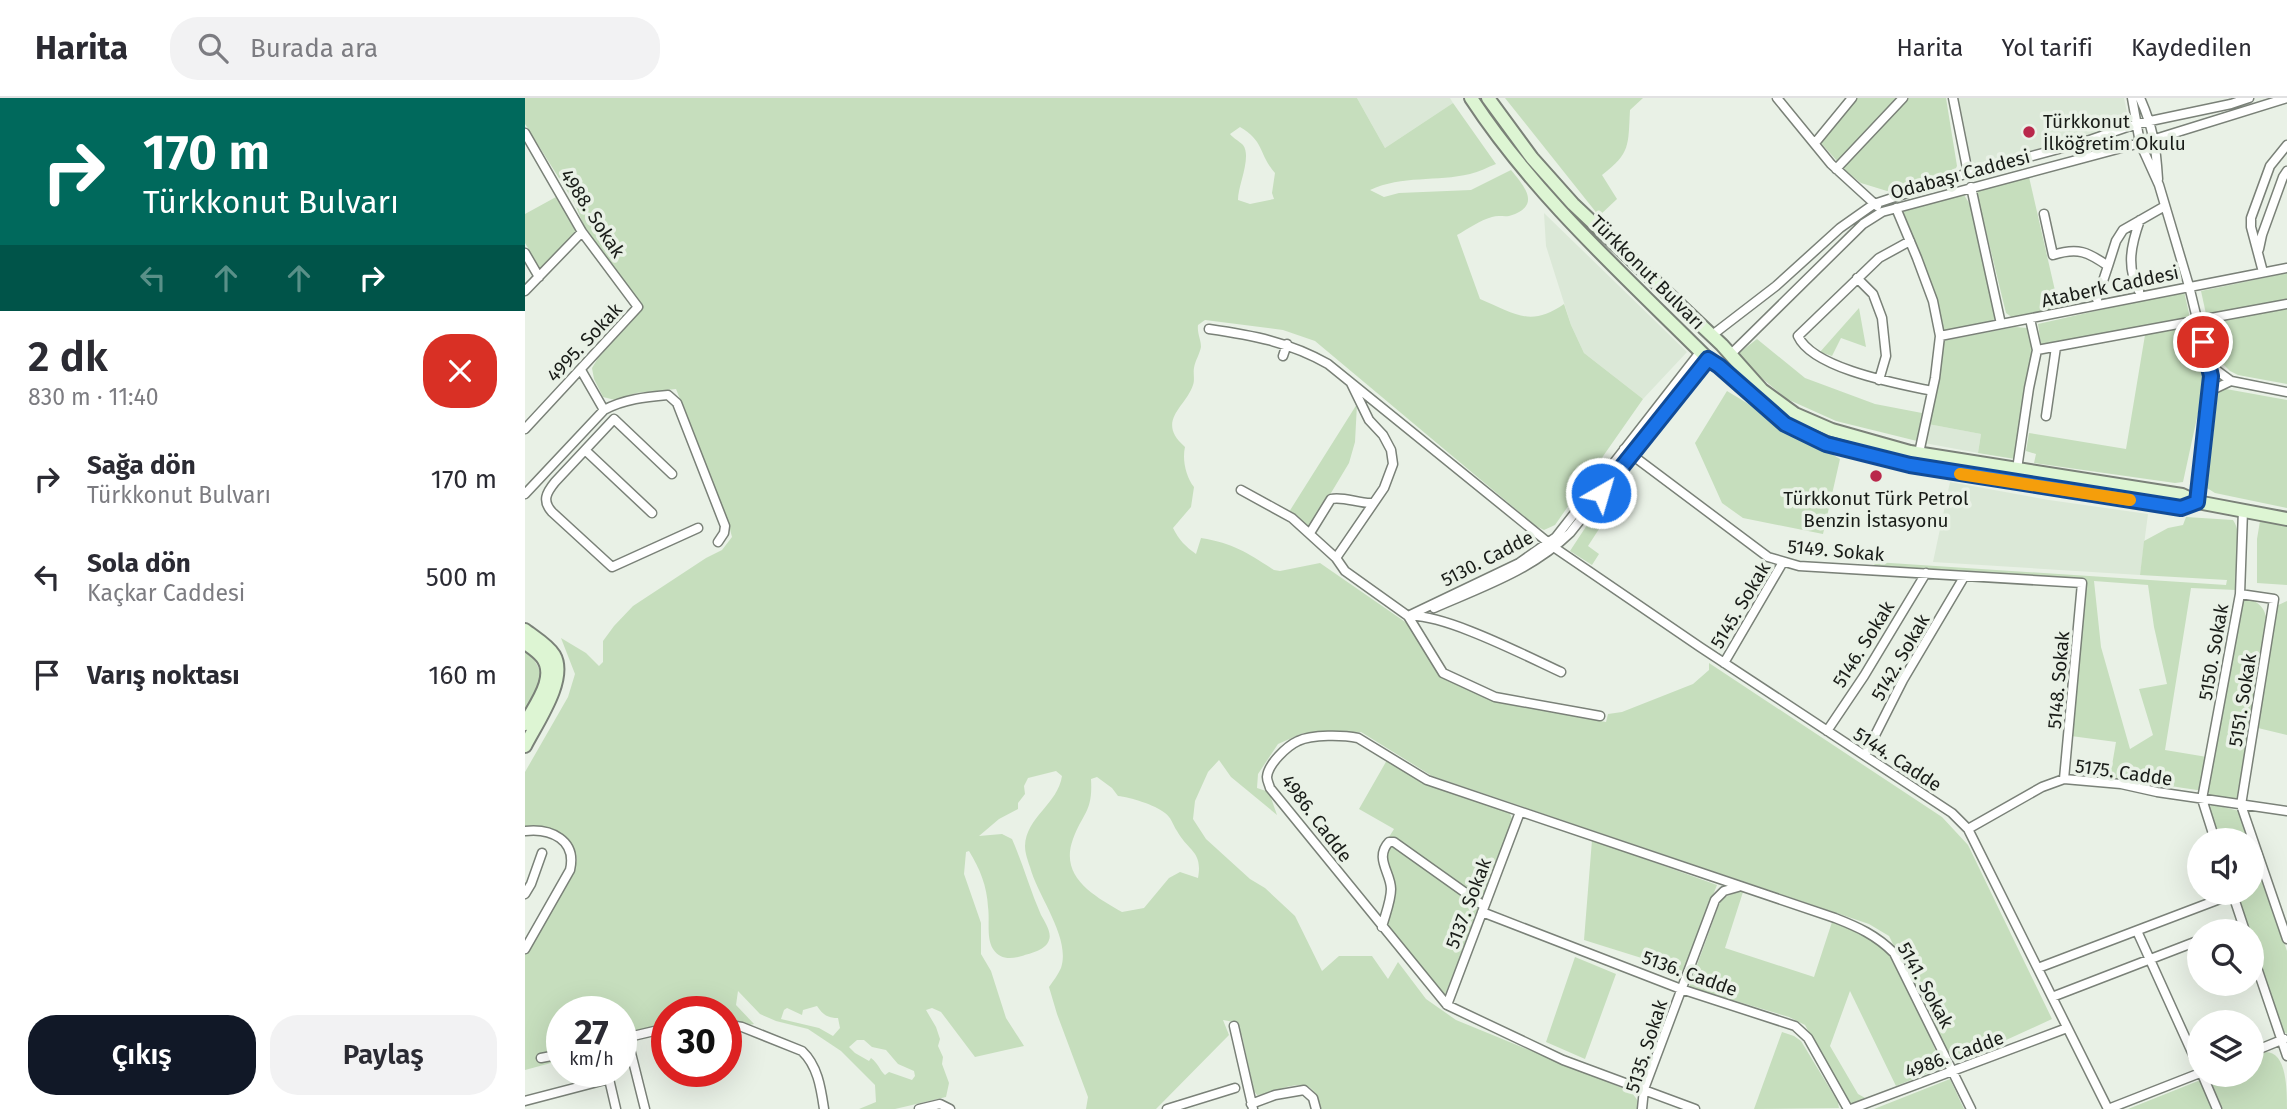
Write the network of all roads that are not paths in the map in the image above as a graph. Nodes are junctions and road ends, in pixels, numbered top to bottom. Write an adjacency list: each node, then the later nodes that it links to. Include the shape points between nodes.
1 (1471, 98): 55 (street, Türkkonut Bulvarı, via 1563,215)
2 (1488, 98): 48 (street, Türkkonut Bulvarı, via 1573,204)
3 (1778, 98): 15 (street)
4 (1852, 98): 15 (street)
5 (1903, 98): 18 (street)
6 (1954, 98): 20 (street)
7 (2131, 98): 12 (street)
8 (2140, 98): 11 (street)
9 (2249, 98): 11 (street, Odabaşı Caddesi)
10 (2287, 98): 14 (street, Odabaşı Caddesi)
11 (2150, 120): 12 (street, Odabaşı Caddesi); 14 (street)
12 (2136, 124): 16 (street); 20 (street, Odabaşı Caddesi)
13 (525, 133): 29 (street, 4988. Sokak)
14 (2155, 139): 16 (street, Odabaşı Caddesi); 21 (street)
15 (1815, 143): 18 (street)
16 (2140, 143): 21 (street); 22 (street, Odabaşı Caddesi)
17 (2287, 145): 31 (street, via 2270,166 2251,218)
18 (1836, 169): 23 (street)
19 (2287, 171): 31 (street)
20 (1968, 173): 23 (street, Odabaşı Caddesi)
21 (2158, 185): 24 (street)
22 (1971, 187): 25 (street, Odabaşı Caddesi); 46 (street)
23 (1874, 204): 26 (street); 48 (street, Odabaşı Caddesi)
24 (2165, 206): 28 (street); 38 (street)
25 (1896, 208): 26 (street, Odabaşı Caddesi); 30 (street)
26 (1882, 212): 53 (street, Odabaşı Caddesi, via 1863,224)
27 (2044, 214): 33 (street, via 2053,255 2069,250 2087,253)
28 (2140, 220): 33 (street, via 2123,230); 40 (street, via 2130,260)
29 (582, 232): 36 (street); 43 (street, 4988. Sokak)
30 (1910, 241): 37 (street, via 1879,258); 49 (street, via 1933,301)
31 (2259, 252): 35 (street)
32 (525, 253): 36 (street)
33 (2108, 266): 41 (street)
34 (2287, 268): 35 (street, Ataberk Caddesi)
35 (2263, 272): 38 (street, Ataberk Caddesi)
36 (539, 277): 39 (street)
37 (1857, 278): 59 (street, via 1873,294 1882,318 1886,356); 59 (street, via 1798,336 1817,356)
38 (2189, 286): 44 (street, Ataberk Caddesi); 45 (street)
39 (525, 291)
40 (2139, 291)
41 (2097, 299)
42 (2287, 304): 45 (street)
43 (638, 307): 57 (street, 4995. Sokak)
44 (2030, 319): 46 (street, Ataberk Caddesi); 52 (street)
45 (2197, 320): 51 (street); 56 (street)
46 (2001, 324): 49 (street, Ataberk Caddesi)
47 (1209, 329): 50 (street, 5144. Cadde)
48 (1711, 336): 53 (street, Türkkonut Bulvarı); 55 (street)
49 (1940, 337): 61 (street)
50 (1287, 344): 54 (street); 58 (street, 5144. Cadde, via 1314,355)
51 (2056, 347): 52 (street); 65 (street)
52 (2037, 350): 71 (street)
53 (1731, 354): 55 (street); 69 (street, Türkkonut Bulvarı, via 1762,390 1795,414 1832,430)
54 (1283, 356)
55 (1709, 359): 68 (street, 5130. Cadde); 76 (street, Türkkonut Bulvarı, via 1785,424 1826,444 2004,481 2181,508)
56 (2208, 364): 60 (street); 62 (street)
57 (581, 370): 64 (street); 66 (street, 4995. Sokak)
58 (1348, 378): 77 (street, via 1369,420 1391,450 1389,476); 84 (street, 5144. Cadde)
59 (1879, 380): 61 (street)
60 (2231, 381): 62 (street); 63 (street)
61 (1932, 391): 69 (street)
62 (2210, 391): 76 (street)
63 (2287, 393)
64 (604, 410): 70 (street); 83 (street, via 637,399 673,398 725,526)
65 (2046, 416)
66 (525, 429)
67 (585, 450): 72 (street); 73 (street, via 614,419); 79 (street)
68 (1627, 452): 84 (street, 5130. Cadde); 86 (street, 5149. Sokak, via 1768,557)
69 (1919, 453): 71 (street, Türkkonut Bulvarı)
70 (554, 463): 72 (street); 75 (street)
71 (2017, 469): 76 (street, Türkkonut Bulvarı, via 2182,495)
72 (563, 473): 81 (street, via 547,494 546,503 612,567)
73 (672, 474)
74 (1241, 490): 82 (street)
75 (525, 494)
76 (2197, 502): 78 (street, Türkkonut Bulvarı)
77 (1373, 503): 82 (street, via 1331,499); 85 (street)
78 (2243, 510): 80 (street, Türkkonut Bulvarı); 90 (street, 5150. Sokak)
79 (652, 513)
80 (2287, 519)
81 (698, 528)
82 (1310, 533): 85 (street)
83 (718, 542)
84 (1552, 545): 91 (street, 5130. Cadde, via 1525,568); 92 (street, 5130. Cadde); 95 (street, 5144. Cadde)
85 (1336, 558): 92 (street, via 1345,571)
86 (1783, 562): 87 (street, 5149. Sokak); 95 (street, 5145. Sokak)
87 (1926, 573): 88 (street, 5149. Sokak); 100 (street, 5146. Sokak)
88 (1964, 577): 89 (street, 5149. Sokak); 102 (street, 5142. Sokak)
89 (2082, 583): 103 (street, 5148. Sokak)
90 (2239, 594): 104 (street, 5150. Sokak); 105 (street, 5151. Sokak, via 2274,599)
91 (1418, 615): 92 (street); 97 (street)
92 (1408, 616): 98 (street, via 1443,673 1495,697)
93 (525, 630): 96 (street, via 551,650)
94 (525, 643): 96 (street)
95 (1724, 663): 100 (street, 5144. Cadde)
96 (552, 666): 99 (street); 101 (street, via 555,686)
97 (1562, 672)
98 (1600, 716)
99 (525, 724)
100 (1827, 731): 102 (street, 5144. Cadde)
101 (525, 746)
102 (1865, 755): 109 (street, 5144. Cadde, via 1952,813)
103 (2064, 779): 104 (street, 5175. Cadde); 109 (street, 5175. Cadde)
104 (2202, 799): 105 (street, 5175. Cadde); 108 (street)
105 (2241, 805): 106 (street, 5175. Cadde); 118 (street)
106 (2287, 811)
107 (1520, 812): 112 (street, 4986. Cadde); 115 (street, 5137. Sokak); 116 (street, 4986. Cadde, via 1427,780 1358,738 1296,741 1274,762 1267,775 1270,788)
108 (2211, 828)
109 (1968, 830): 122 (street, 5144. Cadde)
110 (525, 831): 120 (street, via 551,832 572,859)
111 (542, 853): 113 (street)
112 (1738, 887): 124 (street, 5135. Sokak, via 1715,900); 136 (street, 5141. Sokak, via 1835,918 1881,939 1907,975)
113 (525, 894)
114 (2203, 905): 117 (street)
115 (1483, 909): 116 (street, 5136. Cadde, via 1389,842 1384,861 1391,889); 124 (street, 5136. Cadde); 126 (street, 5137. Sokak)
116 (1382, 927): 126 (street, 4986. Cadde)
117 (2137, 931): 121 (street); 122 (street)
118 (2287, 939)
119 (2187, 945): 121 (street)
120 (525, 949)
121 (2148, 960): 125 (street); 131 (street)
122 (2038, 968): 125 (street, 5144. Cadde)
123 (2264, 985): 130 (street)
124 (1681, 989): 141 (street, 5135. Sokak); 155 (street, 5136. Cadde, via 1795,1026 1808,1038)
125 (2052, 997): 129 (street, 5144. Cadde)
126 (1447, 1005): 141 (street, 4986. Cadde, via 1563,1060)
127 (1234, 1027): 144 (street)
128 (742, 1028): 147 (street, via 802,1051 816,1071)
129 (2067, 1028): 136 (street, 4986. Cadde); 157 (street, 5144. Cadde)
130 (2284, 1039): 132 (street); 133 (street)
131 (2187, 1045)
132 (2264, 1047)
133 (2287, 1056)
134 (546, 1057): 135 (street)
135 (541, 1058)
136 (1953, 1070): 155 (street, 4986. Cadde); 156 (street, 5141. Sokak)
137 (2187, 1078): 157 (street)
138 (637, 1082): 146 (street)
139 (2207, 1087): 158 (street)
140 (1235, 1088): 150 (street)
141 (1644, 1089): 153 (street, 5135. Sokak); 154 (street, 4986. Cadde)
142 (1265, 1099): 144 (street); 151 (street); 152 (street, via 1304,1090)
143 (525, 1101): 145 (street, via 609,1079)
144 (1252, 1106)
145 (616, 1109)
146 (645, 1109)
147 (824, 1109)
148 (919, 1109): 149 (street, via 940,1104)
149 (950, 1109)
150 (1167, 1109)
151 (1267, 1109)
152 (1317, 1109)
153 (1642, 1109)
154 (1695, 1109)
155 (1849, 1109)
156 (1971, 1109)
157 (2108, 1109)
158 (2217, 1109)

